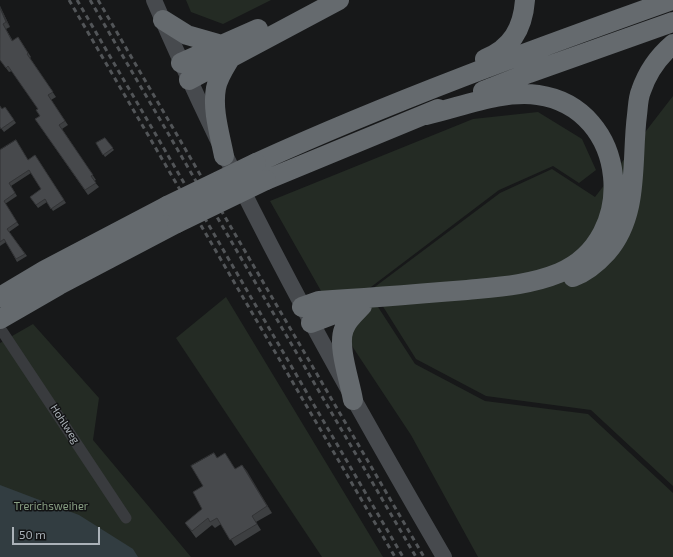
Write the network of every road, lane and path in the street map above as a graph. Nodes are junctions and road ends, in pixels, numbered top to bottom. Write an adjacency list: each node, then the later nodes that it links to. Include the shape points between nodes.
1 (154, 0): 6 (main road)
2 (321, 0): 9 (highway)
3 (339, 0): 9 (highway)
4 (525, 0): 11 (highway, via 524,16 517,32 506,46 494,55 453,71)
5 (672, 0): 11 (highway, via 519,55)
6 (163, 20): 9 (highway, via 187,36); 10 (main road)
7 (673, 22): 12 (highway, via 529,72)
8 (673, 44): 15 (highway, via 660,55 640,91 634,140 633,186 628,214 618,239 599,261 578,276 551,286 504,293 386,302)
9 (226, 51): 10 (highway); 13 (highway, via 216,88 216,108)
10 (185, 71): 13 (main road)
11 (431, 90): 14 (highway, bridge, via 341,124 256,163 167,206 45,270)
12 (426, 115): 16 (highway, via 506,95 539,95 563,103 589,120 604,141 613,163 614,198 606,225 595,245 575,264 540,279 509,286 319,301); 17 (highway, bridge, via 266,180 177,223 59,285)
13 (224, 156): 16 (main road)
14 (0, 297)
15 (361, 307): 16 (highway); 18 (highway, via 349,320 343,338 343,352)
16 (306, 315): 18 (main road)
17 (1, 325): 19 (street, Hohlweg)
18 (353, 400): 20 (main road)
19 (126, 518)
20 (444, 557)

